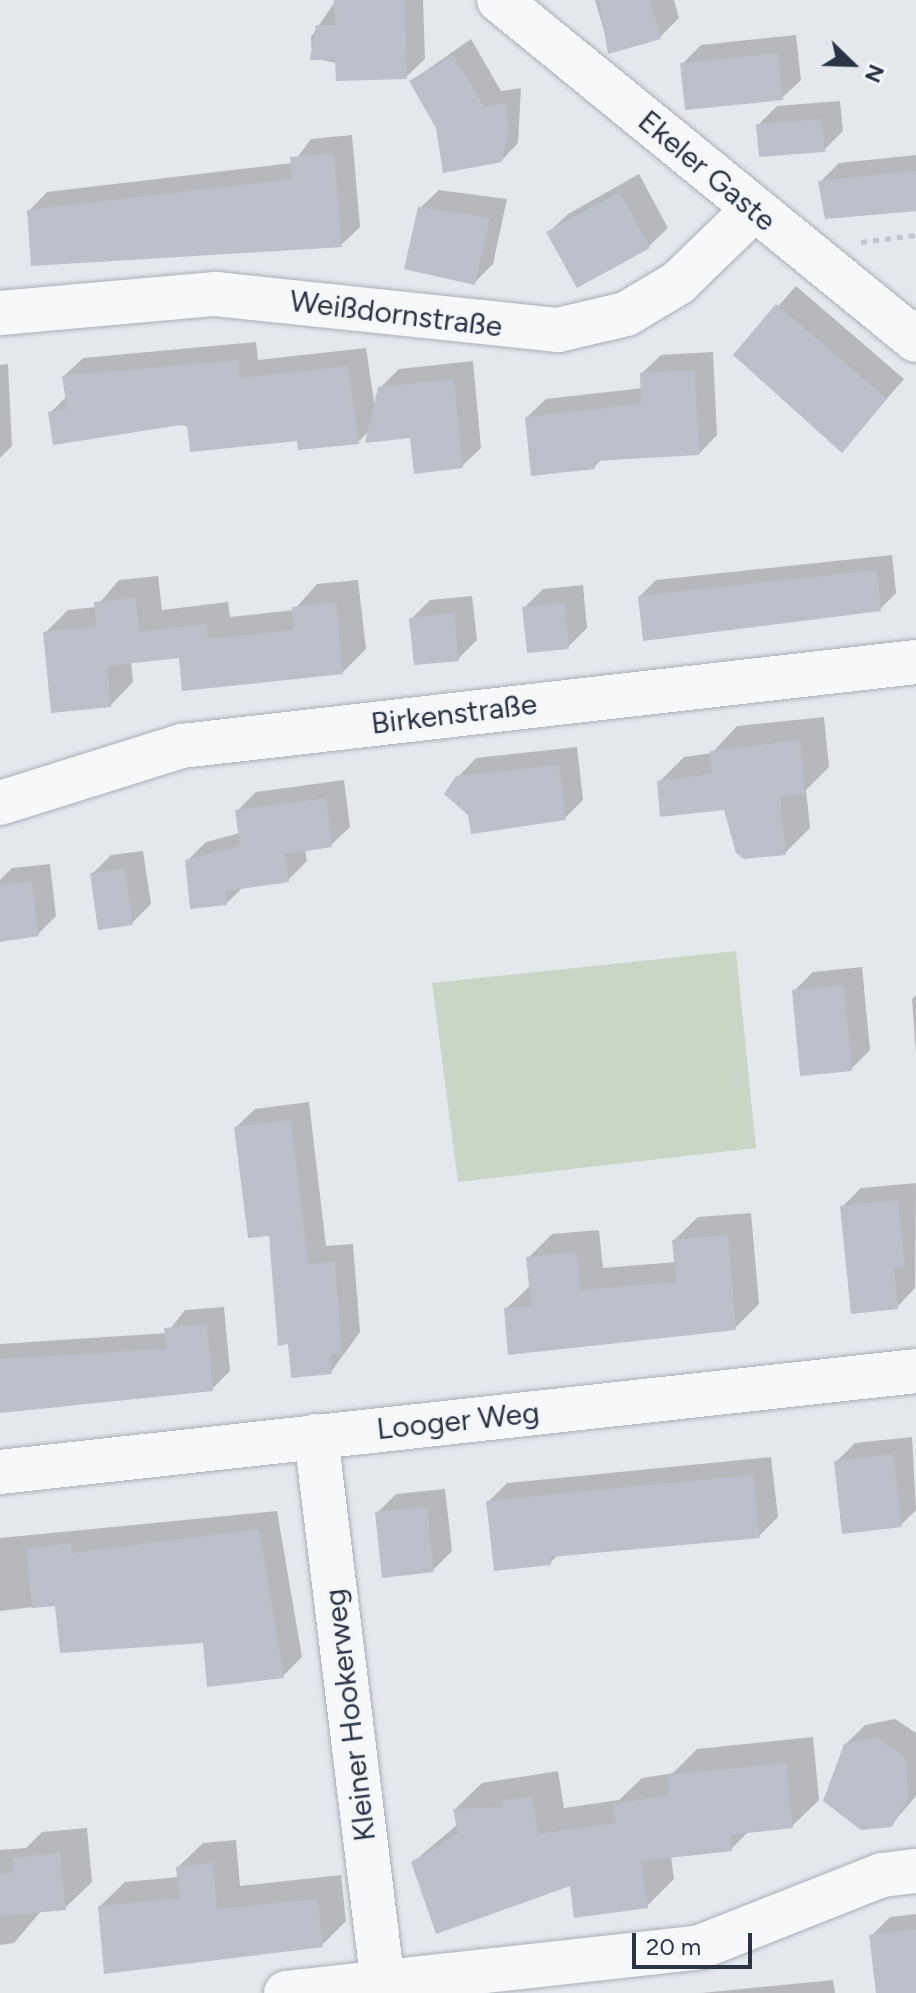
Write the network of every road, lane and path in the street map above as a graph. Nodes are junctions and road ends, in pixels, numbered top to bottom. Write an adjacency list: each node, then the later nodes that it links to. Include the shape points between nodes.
1 (499, 0): 2 (street, Ekeler Gaste)
2 (753, 210): 3 (street, Weißdornstraße, via 678,283 626,314 558,330 215,294); 4 (street, Ekeler Gaste)
3 (0, 313)
4 (916, 340)
5 (916, 662): 6 (street, Birkenstraße, via 182,746)
6 (0, 803)
7 (916, 1371): 8 (street, Looger Weg)
8 (316, 1436): 9 (street, Looger Weg); 11 (street, Kleiner Hookerweg)
9 (0, 1472)
10 (916, 1871): 11 (street, via 882,1875 700,1947)
11 (383, 1985): 12 (street)
12 (286, 1993)

